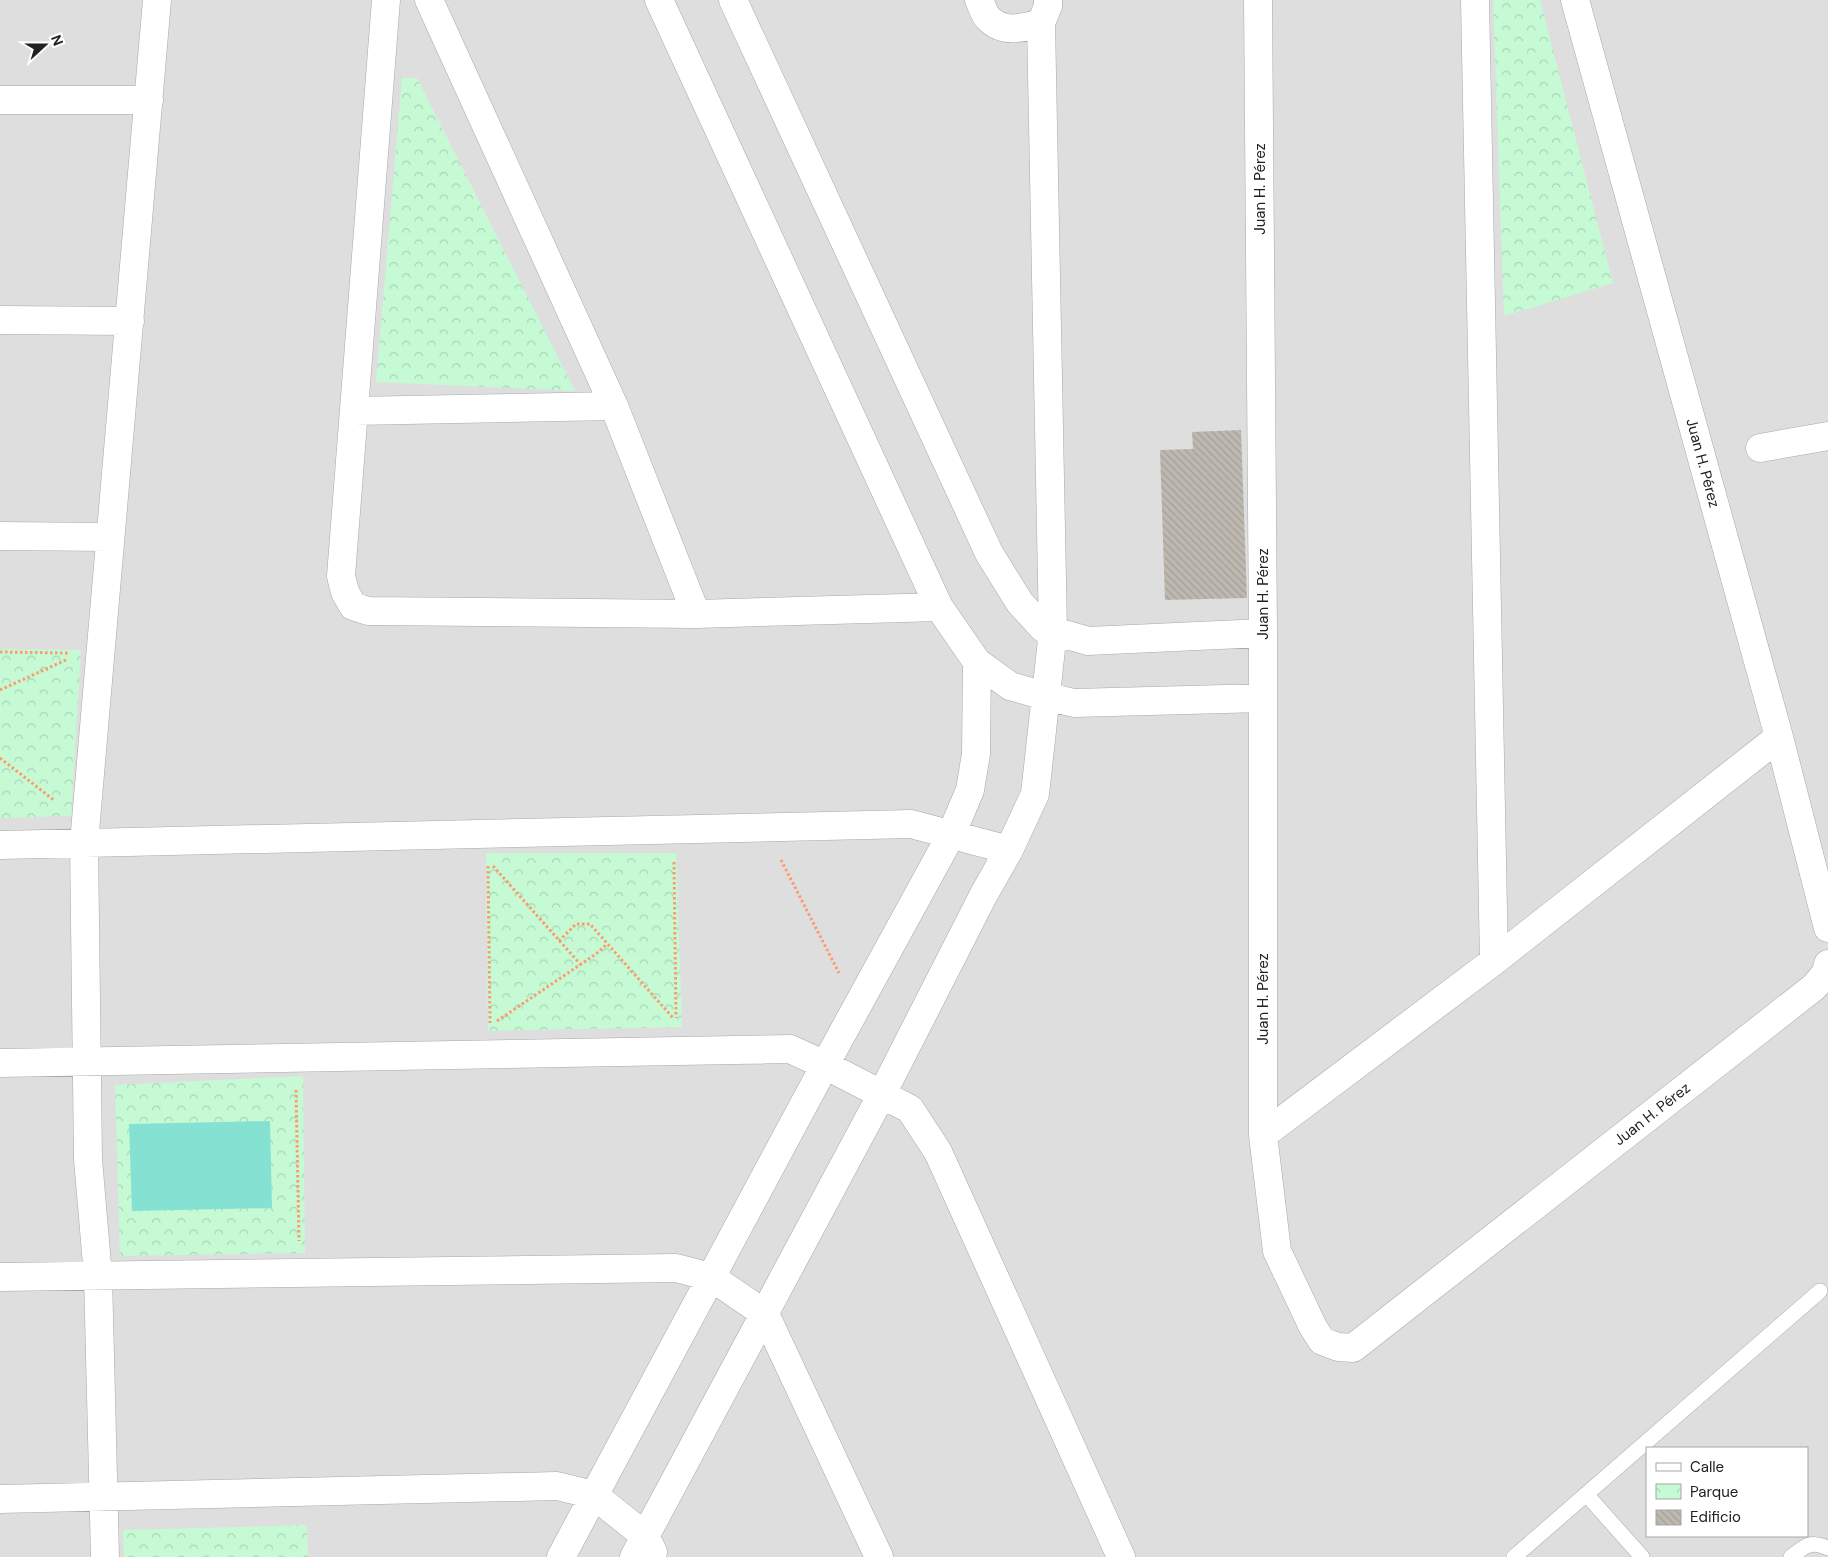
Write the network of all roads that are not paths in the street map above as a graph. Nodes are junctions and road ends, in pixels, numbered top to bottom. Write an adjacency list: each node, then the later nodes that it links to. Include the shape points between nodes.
1 (158, 0): 12 (street)
2 (386, 0): 16 (street)
3 (429, 0): 15 (street)
4 (659, 0): 21 (street)
5 (732, 0): 23 (street, via 989,553 1020,602 1042,628)
6 (979, 0): 10 (street, via 987,17 1000,27 1021,29)
7 (1258, 0): 24 (street, Juan H. Pérez)
8 (1475, 0): 34 (street)
9 (1575, 0): 28 (street, Juan H. Pérez)
10 (1045, 12): 23 (street)
11 (0, 100): 12 (street)
12 (149, 100): 14 (street)
13 (0, 320): 14 (street)
14 (130, 321): 20 (street)
15 (614, 406): 16 (street); 22 (street)
16 (354, 411): 22 (street, via 341,576 353,606 368,611)
17 (1828, 436): 18 (street)
18 (1760, 448)
19 (0, 536): 20 (street)
20 (110, 537): 30 (street)
21 (939, 607): 22 (street); 25 (street)
22 (696, 614)
23 (1053, 631): 24 (street, via 1088,641); 26 (street)
24 (1263, 634): 27 (street, Juan H. Pérez)
25 (977, 662): 26 (street, via 1010,686); 29 (street, via 976,754 970,790)
26 (1045, 696): 27 (street, via 1074,703); 32 (street, via 1035,794)
27 (1263, 698): 40 (street, Juan H. Pérez)
28 (1779, 737): 33 (street, Juan H. Pérez); 34 (street)
29 (951, 834): 30 (street, via 911,824); 32 (street); 38 (street)
30 (84, 843): 31 (street); 36 (street)
31 (0, 845)
32 (1009, 850): 39 (street)
33 (1828, 928)
34 (1494, 961): 40 (street)
35 (1828, 964): 40 (street, Juan H. Pérez, via 1826,973 1814,988 1353,1348 1322,1341 1277,1252)
36 (87, 1061): 37 (street); 38 (street, via 790,1048); 41 (street, via 88,1158)
37 (0, 1063)
38 (825, 1065): 39 (street); 43 (street)
39 (882, 1094): 45 (street); 55 (street, via 910,1109 938,1152)
40 (1263, 1135)
41 (98, 1276): 42 (street); 43 (street, via 676,1268); 48 (street)
42 (0, 1277)
43 (711, 1277): 45 (street); 47 (street)
44 (1820, 1291): 46 (lane)
45 (764, 1314): 51 (street); 54 (street)
46 (1586, 1494): 56 (lane); 57 (lane)
47 (594, 1495): 48 (street, via 557,1486); 51 (street); 53 (street)
48 (104, 1497): 49 (street); 52 (street)
49 (0, 1499)
50 (1828, 1548): 58 (lane, via 1807,1544)
51 (645, 1550)
52 (105, 1557)
53 (561, 1557)
54 (879, 1557)
55 (1121, 1557)
56 (1514, 1557)
57 (1642, 1557)
58 (1791, 1557)

